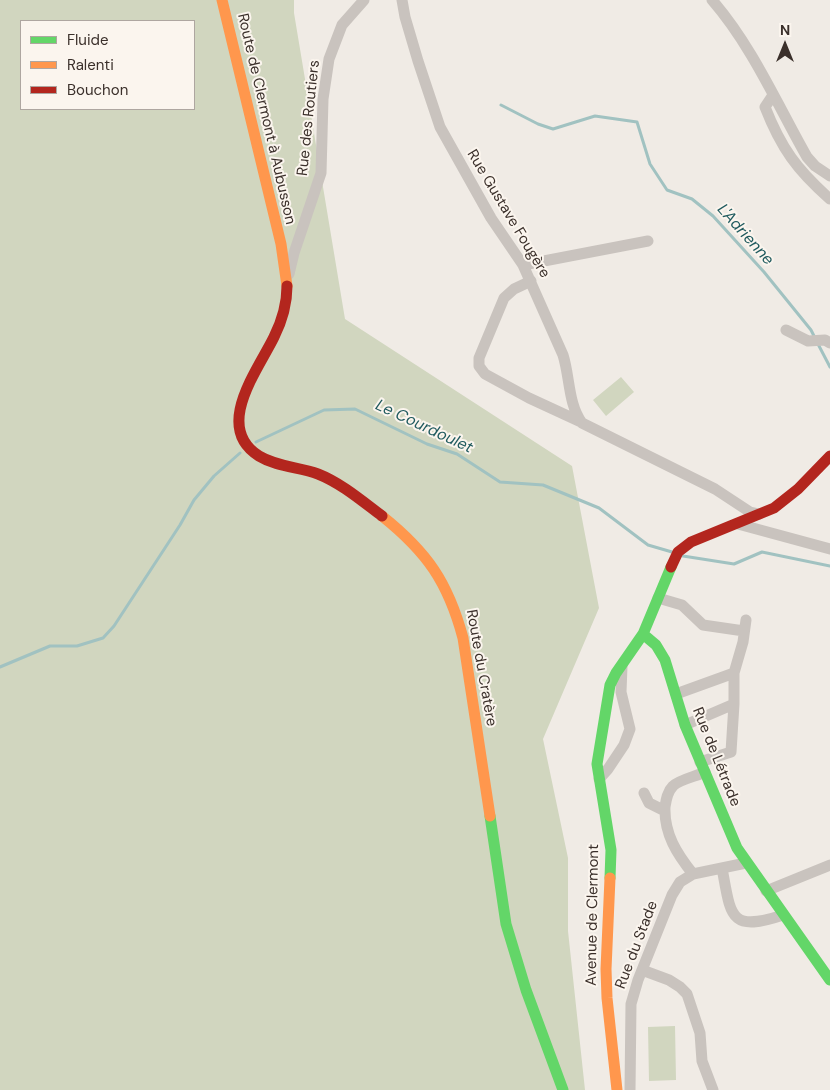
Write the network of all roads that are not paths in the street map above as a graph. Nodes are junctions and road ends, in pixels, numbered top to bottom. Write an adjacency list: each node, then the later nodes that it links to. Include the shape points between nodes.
1 (222, 0): 10 (main road, Route de Clermont à Aubusson)
2 (364, 0): 8 (street, Rue des Routiers, via 342,25 329,58 323,99 320,173)
3 (402, 0): 11 (street, Rue Gustave Fougère, via 440,126 491,218)
4 (712, 0): 5 (street, via 738,35)
5 (773, 95): 6 (street, via 811,163); 7 (street, via 765,107 783,148 798,168)
6 (830, 176)
7 (830, 199)
8 (306, 218): 10 (street, Rue des Routiers, via 293,240); 13 (street, Rue des Routiers, via 294,252)
9 (648, 241): 11 (street)
10 (281, 244): 13 (main road, Route du Cratère)
11 (523, 265): 12 (street, Rue Gustave Fougère)
12 (531, 281): 16 (street, Rue Gustave Fougère, via 563,355 574,410); 16 (street, via 504,298 479,366 482,372 495,380)
13 (287, 295): 40 (main road, Route du Cratère, via 278,328 241,401 242,435 256,454 278,464 317,473 371,506 428,558 447,589 459,618 464,645 506,924 526,990)
14 (786, 330): 15 (street, via 808,341)
15 (828, 342)
16 (582, 423): 18 (street)
17 (830, 456): 18 (main road, Avenue de Clermont, via 789,497)
18 (759, 514): 19 (main road, Avenue de Clermont)
19 (738, 524): 20 (street); 21 (main road, Avenue de Clermont, via 683,547)
20 (830, 548)
21 (658, 598): 22 (main road, Avenue de Clermont); 24 (street, via 682,605 703,625 745,626)
22 (643, 634): 23 (main road, Avenue de Clermont); 25 (main road, Rue de Létrade, via 661,652)
23 (622, 665): 29 (main road, Avenue de Clermont, via 610,685 598,754); 29 (street, via 621,692 630,729 624,745)
24 (734, 673): 25 (street); 26 (street)
25 (676, 694): 27 (main road, Rue de Létrade)
26 (734, 704): 27 (street); 28 (street, via 731,752)
27 (685, 725): 28 (main road, Rue de Létrade)
28 (702, 767): 31 (street, via 674,784 666,797); 32 (main road, Rue de Létrade)
29 (598, 779): 41 (main road, Avenue de Clermont, via 611,850 606,977)
30 (644, 794): 31 (street, via 649,803)
31 (665, 811): 35 (street, via 669,836)
32 (746, 863): 34 (street, Rue du Stade); 36 (main road, Rue de Létrade)
33 (830, 865): 36 (street)
34 (722, 868): 35 (street, Rue du Stade); 37 (street, via 729,905 740,921 762,922)
35 (693, 874): 38 (street, Rue du Stade, via 680,882 672,894)
36 (766, 891): 37 (main road, Rue de Létrade)
37 (783, 915): 39 (main road, Rue de Létrade)
38 (642, 970): 42 (street, Rue du Stade, via 631,1004); 43 (street, via 669,980 687,994 700,1033 702,1060)
39 (830, 980)
40 (564, 1090)
41 (617, 1090)
42 (630, 1090)
43 (713, 1090)

